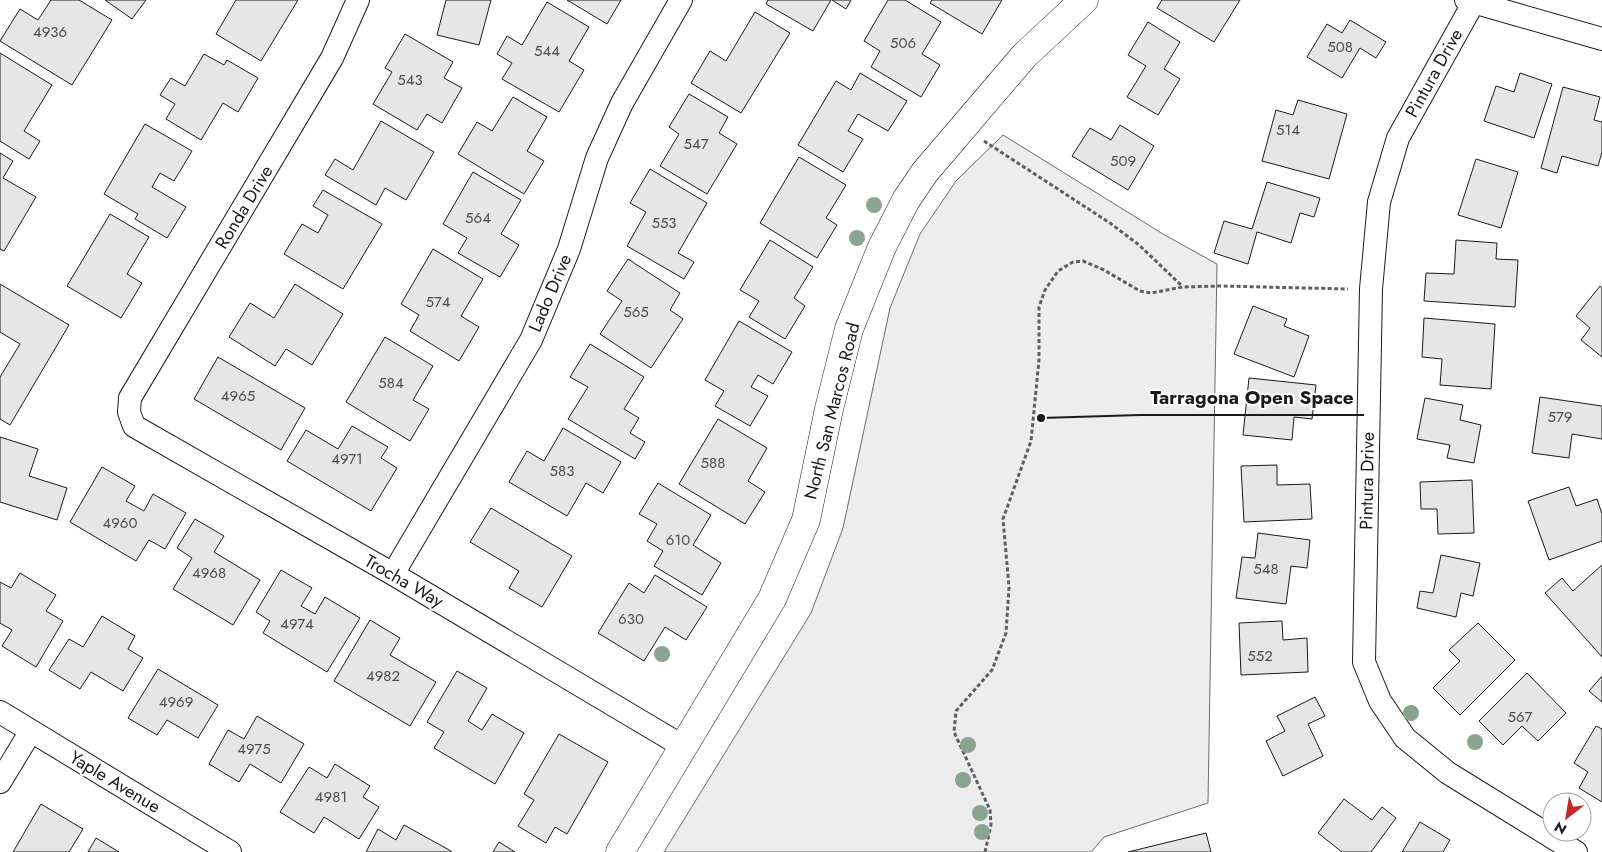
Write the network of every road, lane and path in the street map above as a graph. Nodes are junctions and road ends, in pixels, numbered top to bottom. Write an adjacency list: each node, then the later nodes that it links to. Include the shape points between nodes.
1 (358, 0): 9 (street, Ronda Drive, via 332,58 130,398)
2 (681, 0): 10 (street, Lado Drive, via 622,103 598,158 569,249 530,340)
3 (1084, 0): 6 (street, North San Marcos Road, via 1024,56)
4 (1472, 1): 5 (street); 8 (street, Pintura Drive, via 1398,138 1379,202)
5 (1602, 39)
6 (964, 128): 7 (path, via 1110,223); 13 (street, North San Marcos Road, via 925,172 906,200 882,247 849,329 806,520 772,599)
7 (1183, 286): 8 (path); 17 (path, via 1151,293 1140,291 1093,264 1073,262 1058,271 1045,290 1039,307 1039,360 1032,441 1003,519 1009,587 1006,633 992,670 956,711 954,732 990,810 991,825)
8 (1371, 289): 18 (street, Pintura Drive, via 1364,662 1380,701 1405,738 1448,773)
9 (129, 412): 10 (street, Trocha Way, via 134,426)
10 (393, 574): 13 (street, Trocha Way)
11 (0, 712): 12 (street, Yaple Avenue)
12 (31, 730): 14 (street); 15 (street, Yaple Avenue)
13 (684, 747): 16 (street, North San Marcos Road)
14 (0, 782)
15 (230, 852)
16 (620, 852)
17 (985, 852)
18 (1576, 852)

